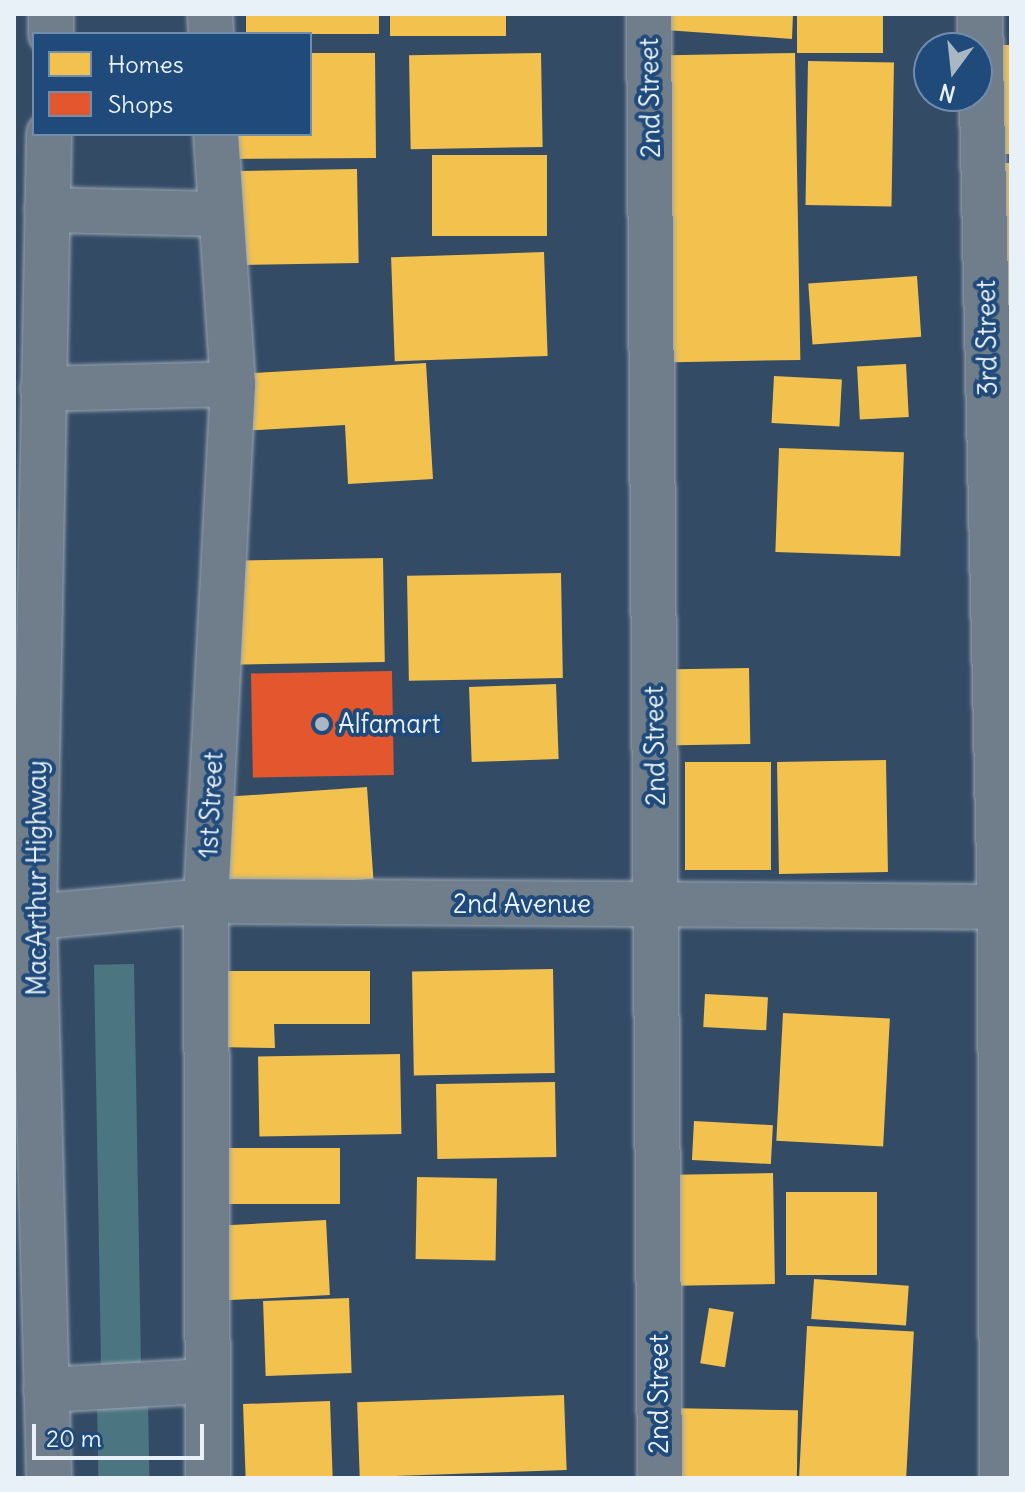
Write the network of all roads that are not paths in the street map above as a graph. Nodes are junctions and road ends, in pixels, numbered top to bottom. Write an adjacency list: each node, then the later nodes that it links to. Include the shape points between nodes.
1 (649, 14): 10 (main road, 2nd Street)
2 (980, 14): 11 (main road, 3rd Street)
3 (49, 136): 5 (main road, MacArthur Highway)
4 (216, 136): 6 (main road, 1st Street)
5 (47, 210): 6 (main road); 8 (main road, MacArthur Highway)
6 (220, 214): 7 (main road, 1st Street)
7 (233, 384): 8 (main road); 9 (main road, 1st Street)
8 (43, 389): 12 (main road, MacArthur Highway)
9 (206, 901): 10 (main road, 2nd Avenue); 12 (main road, 2nd Avenue); 13 (main road, 1st Street)
10 (657, 904): 11 (main road, 2nd Avenue); 17 (main road, 2nd Street)
11 (1005, 907): 18 (main road, 3rd Street)
12 (34, 917): 14 (main road, MacArthur Highway)
13 (207, 1381): 14 (main road); 16 (main road, 1st Street)
14 (46, 1390): 15 (main road, MacArthur Highway)
15 (49, 1478)
16 (208, 1478)
17 (660, 1478)
18 (1002, 1478)

